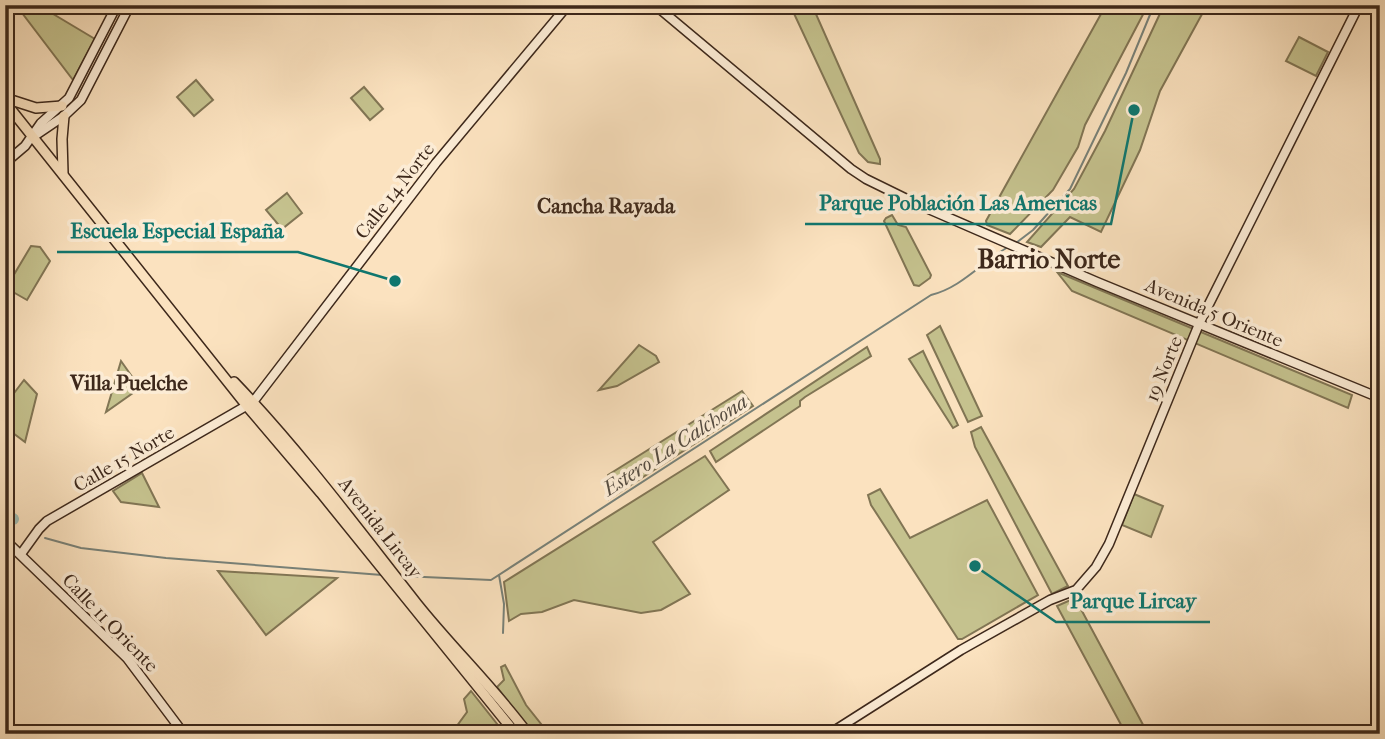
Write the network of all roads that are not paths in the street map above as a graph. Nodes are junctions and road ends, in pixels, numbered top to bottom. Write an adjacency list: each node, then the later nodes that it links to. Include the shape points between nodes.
1 (117, 5): 7 (street)
2 (131, 5): 7 (street, via 84,95 77,105)
3 (568, 5): 13 (street, Calle 14 Norte, via 443,154)
4 (655, 5): 11 (street, Avenida 5 Oriente, via 860,175 903,198)
5 (1359, 5): 11 (street, 19 Norte)
6 (5, 100): 7 (main road); 8 (main road, Avenida Lircay)
7 (63, 111): 8 (street); 10 (main road)
8 (33, 137): 9 (street); 10 (main road, Avenida Lircay)
9 (5, 163)
10 (63, 175): 13 (main road, Avenida Lircay)
11 (1199, 324): 12 (street, Avenida 5 Oriente); 20 (street, 19 Norte, via 1109,544 1076,590 961,650)
12 (1380, 397)
13 (250, 404): 15 (street, Calle 15 Norte, via 47,522); 16 (main road, Avenida Lircay, via 286,438)
14 (5, 540): 15 (street, Calle 11 Oriente)
15 (22, 554): 17 (street, Calle 11 Oriente, via 127,659)
16 (402, 590): 18 (main road, Avenida Lircay); 19 (main road, Avenida Lircay)
17 (184, 734)
18 (516, 734)
19 (528, 734)
20 (830, 734)

